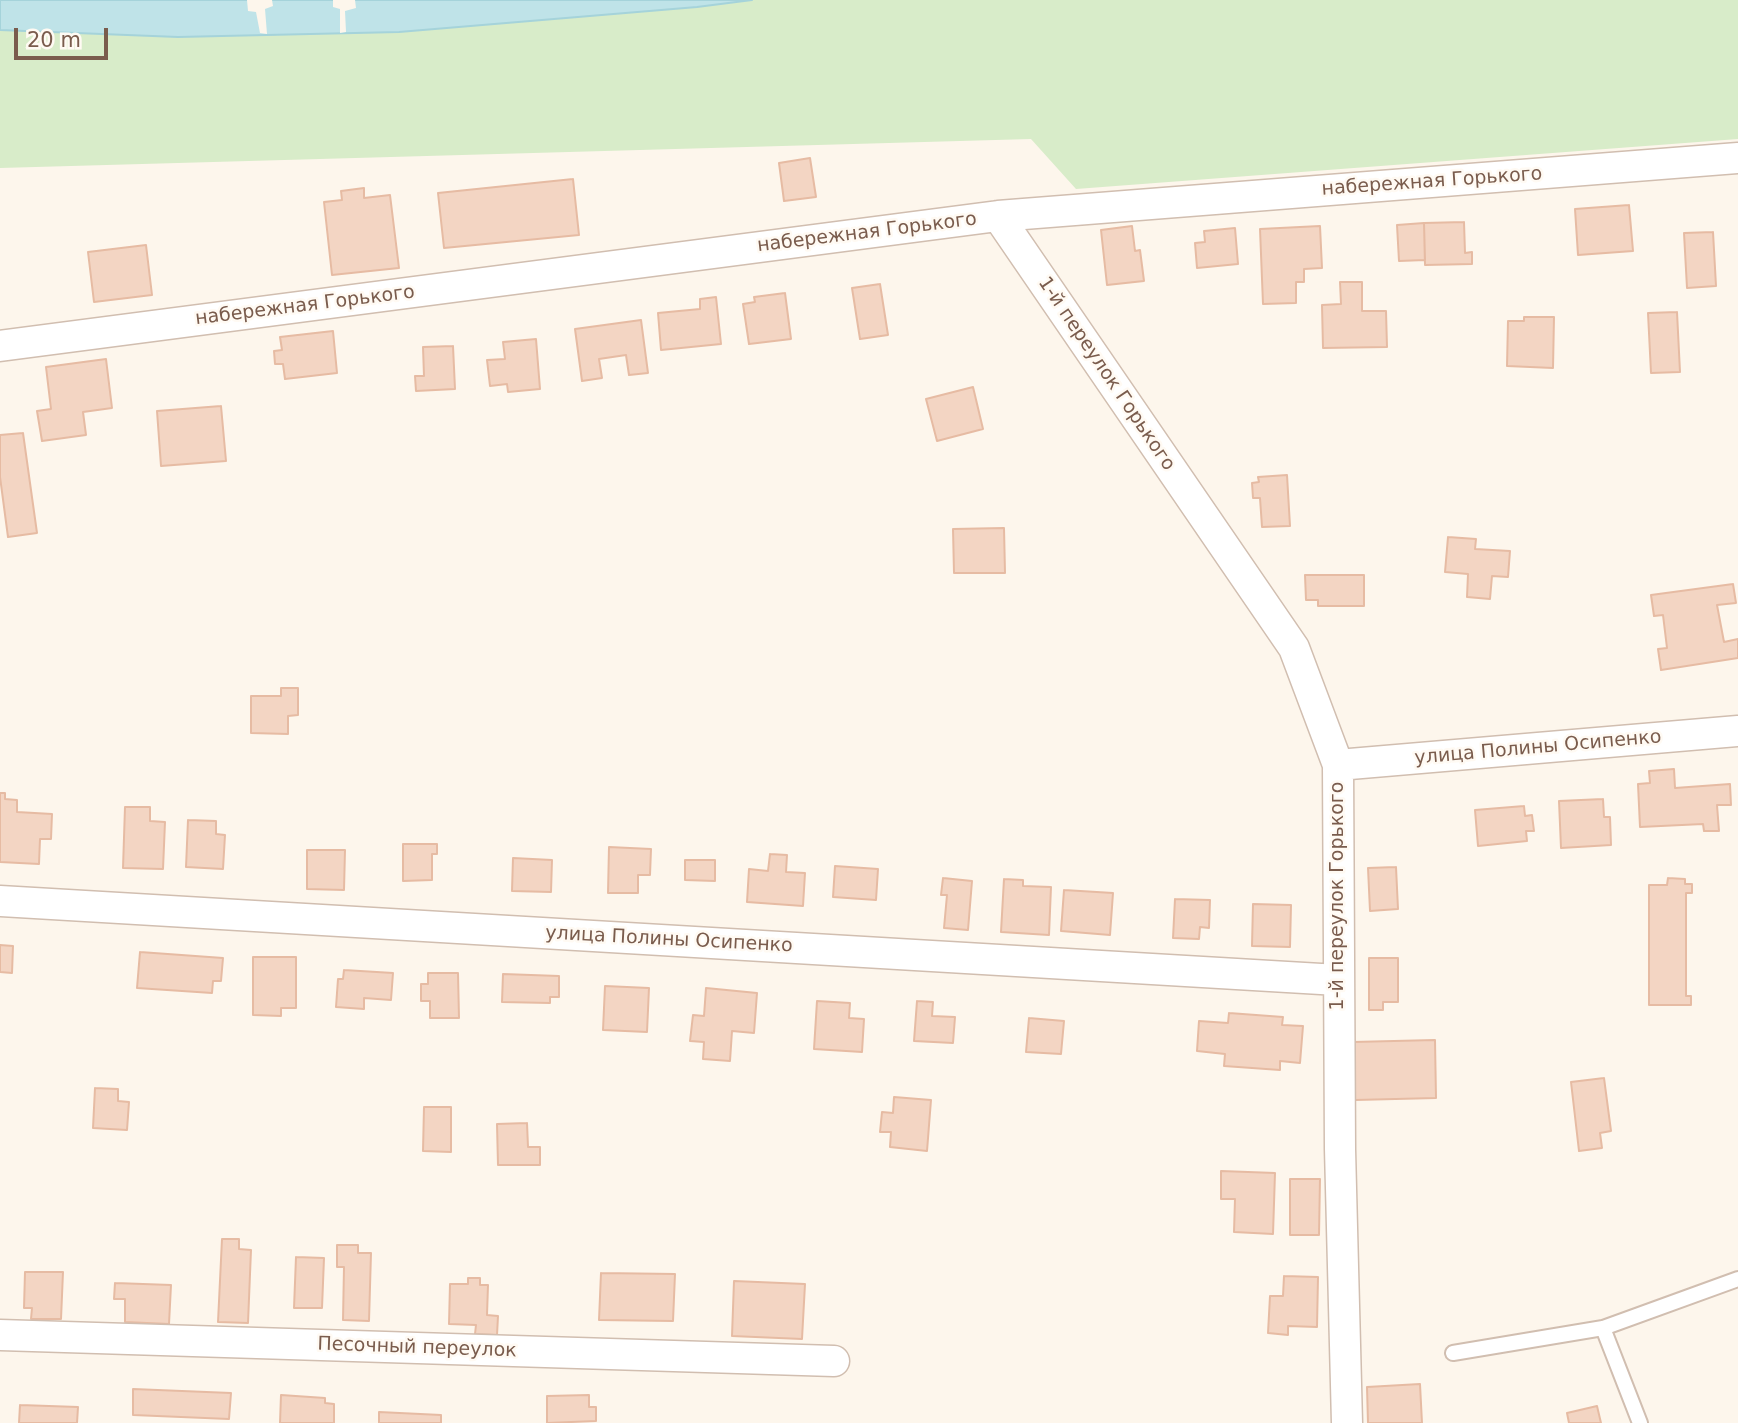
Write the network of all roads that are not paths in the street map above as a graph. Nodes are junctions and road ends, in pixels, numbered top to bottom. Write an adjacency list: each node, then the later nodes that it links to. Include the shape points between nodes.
1 (1738, 158): 2 (street, набережная Горького)
2 (998, 216): 3 (street, набережная Горького); 5 (street, 1-й переулок Горького, via 1294,648)
3 (0, 346)
4 (1738, 731): 5 (street, улица Полины Осипенко)
5 (1338, 765): 7 (street, 1-й переулок Горького)
6 (0, 901): 7 (street, улица Полины Осипенко)
7 (1338, 980): 13 (street, 1-й переулок Горького)
8 (1738, 1279): 9 (lane)
9 (1602, 1328): 11 (lane); 14 (lane)
10 (0, 1335): 12 (street, Песочный переулок)
11 (1453, 1353)
12 (834, 1361)
13 (1347, 1423)
14 (1640, 1423)

